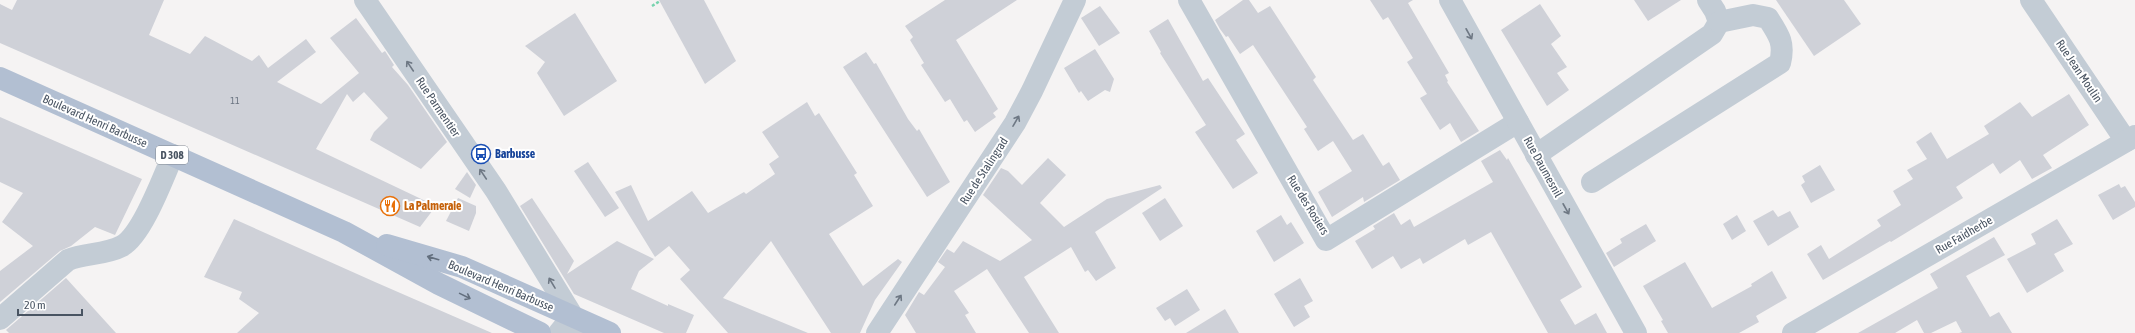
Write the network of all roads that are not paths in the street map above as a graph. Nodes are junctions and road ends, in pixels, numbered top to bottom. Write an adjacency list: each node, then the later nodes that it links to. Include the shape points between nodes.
1 (365, 0): 16 (street, Rue Parmentier, one-way to 1, via 496,191)
2 (1075, 0): 19 (street, Rue de Stalingrad, one-way to 2, via 1015,124)
3 (1189, 0): 9 (street, Rue des Rosiers, via 1326,240)
4 (1450, 0): 9 (street, Rue Daumesnil, one-way to 9)
5 (1708, 0): 7 (street)
6 (2031, 0): 10 (street, Rue Jean Moulin)
7 (1718, 22): 11 (street, via 1712,34); 13 (street, via 1753,15 1768,18 1780,36 1783,50 1780,63)
8 (0, 78): 12 (main road, Boulevard Henri Barbusse / D 308)
9 (1518, 122): 11 (street, Rue Daumesnil)
10 (2131, 139): 21 (street, Rue Faidherbe)
11 (1536, 155): 20 (street, Rue Daumesnil, one-way to 20)
12 (173, 156): 14 (main road, Boulevard Henri Barbusse / D 308); 15 (street, via 138,231 122,246 68,260)
13 (1592, 182)
14 (344, 232): 16 (main road, Boulevard Henri Barbusse / D 308, one-way to 14, via 462,267); 17 (main road, Boulevard Henri Barbusse / D 308, one-way to 17, via 439,284)
15 (0, 319)
16 (572, 328): 18 (main road, Boulevard Henri Barbusse / D 308)
17 (540, 333)
18 (610, 333)
19 (877, 333)
20 (1636, 333)
21 (1793, 333)

